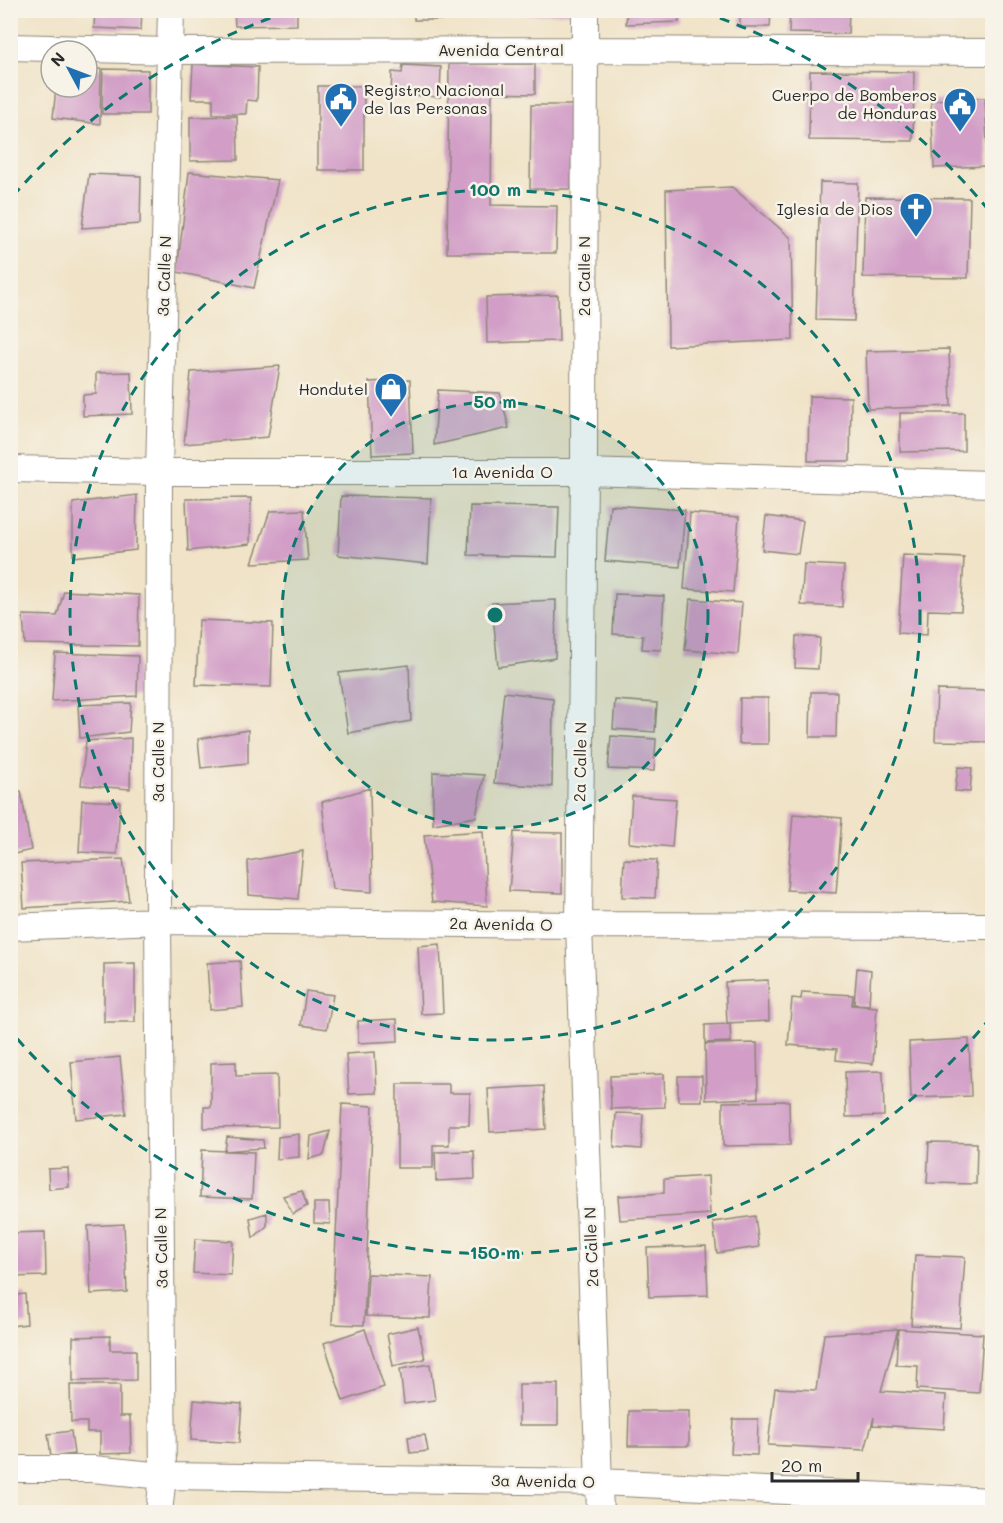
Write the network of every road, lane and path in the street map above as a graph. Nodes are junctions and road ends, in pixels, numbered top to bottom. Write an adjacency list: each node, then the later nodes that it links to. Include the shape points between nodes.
1 (171, 10): 5 (street, 3a Calle N)
2 (585, 10): 4 (street, 2a Calle N)
3 (10, 47): 5 (street, Avenida Central)
4 (585, 50): 5 (street, Avenida Central); 6 (street, Avenida Central); 9 (street, 2a Calle N)
5 (170, 51): 8 (street, 3a Calle N)
6 (993, 52)
7 (10, 469): 8 (street, 1a Avenida O)
8 (159, 472): 9 (street, 1a Avenida O); 11 (street, 3a Calle N)
9 (584, 472): 10 (street, 1a Avenida O); 12 (street, 2a Calle N)
10 (993, 484)
11 (158, 921): 12 (street, 2a Avenida O); 14 (street, 2a Avenida O); 16 (street, 3a Calle N)
12 (579, 925): 13 (street, 2a Avenida O); 17 (street, 2a Calle N)
13 (993, 926)
14 (10, 927)
15 (10, 1469): 16 (street, 3a Avenida O, via 93,1469)
16 (163, 1476): 17 (street, 3a Avenida O); 19 (street, 3a Calle N)
17 (600, 1482): 18 (street, 3a Avenida O); 20 (street, 2a Calle N)
18 (993, 1501)
19 (159, 1512)
20 (600, 1512)

